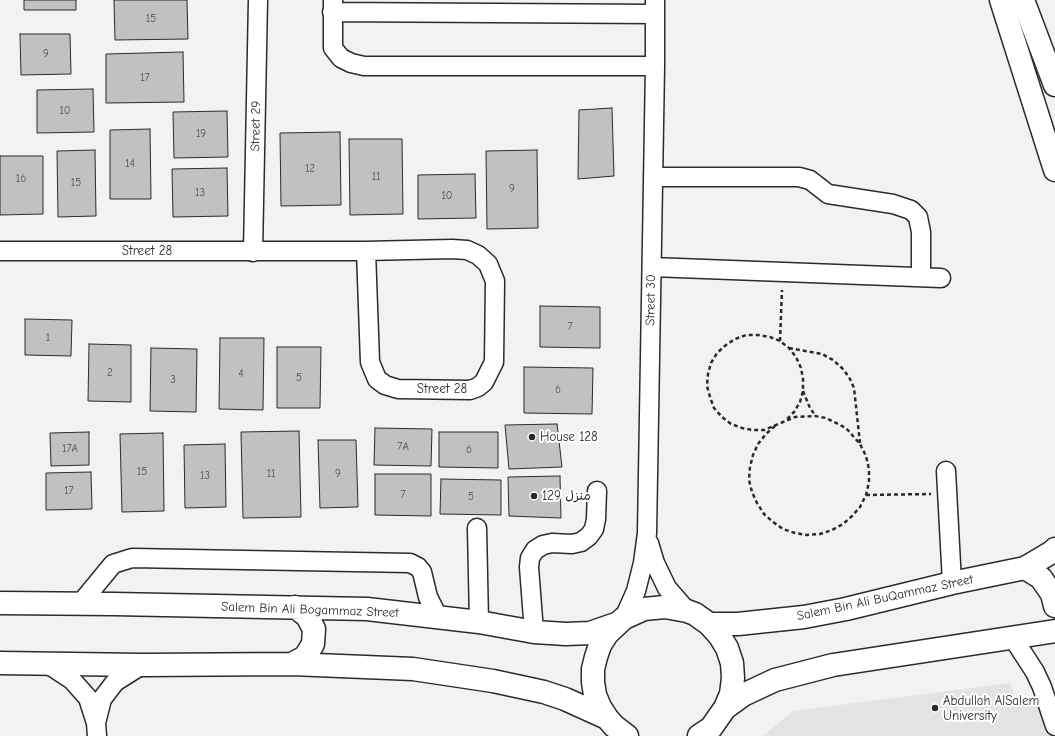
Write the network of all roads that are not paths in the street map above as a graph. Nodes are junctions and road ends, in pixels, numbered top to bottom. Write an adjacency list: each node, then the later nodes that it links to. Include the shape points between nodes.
1 (258, 0): 12 (street, Street 29)
2 (1001, 0): 8 (main road)
3 (1023, 0): 7 (main road)
4 (332, 6): 5 (street); 6 (street, via 333,48 341,58 364,66)
5 (655, 7): 6 (street, Street 30)
6 (655, 66): 9 (street, Street 30)
7 (1055, 85)
8 (1055, 170)
9 (653, 177): 13 (street, Street 30); 14 (street, via 799,177 810,180 828,194 893,204 910,210 918,217 921,232)
10 (0, 251): 12 (street, Street 28)
11 (366, 251): 11 (street, Street 28, via 467,250 488,264 496,281 494,362 484,382 470,390 398,389 377,379 370,362); 12 (street, Street 28)
12 (253, 252)
13 (652, 267): 14 (street); 19 (street, Street 30)
14 (921, 277): 15 (street)
15 (941, 278)
16 (946, 471): 22 (street)
17 (598, 491): 32 (street, via 594,529 589,536 582,542 572,544 543,545 535,550 530,558)
18 (477, 528): 30 (street)
19 (647, 533): 27 (street, Street 30, via 655,563 667,588); 29 (street, Street 30, via 636,591)
20 (1055, 549): 21 (main road, Salem Bin Ali BuQammaz Street)
21 (1025, 568): 22 (main road, Salem Bin Ali BuQammaz Street); 25 (main road, via 1041,578 1052,594)
22 (952, 583): 31 (main road, Salem Bin Ali BuQammaz Street, via 804,617 738,624)
23 (4, 601): 24 (main road, Salem Bin Ali Bogammaz Street)
24 (80, 604): 26 (main road, Salem Bin Ali Bogammaz Street); 28 (street, via 113,564 132,558 410,563 422,572 428,597)
25 (1055, 606)
26 (295, 607): 28 (main road, Salem Bin Ali Bogammaz Street, via 367,609); 37 (main road, via 307,616 314,629 314,637 305,657)
27 (687, 610): 29 (main road, Salem Bin Ali Bogammaz Street, via 666,607 644,609); 31 (main road)
28 (438, 617): 30 (main road, Salem Bin Ali Bogammaz Street)
29 (620, 621): 32 (main road, Salem Bin Ali Bogammaz Street, via 590,633); 40 (main road, via 600,645 593,669 595,695)
30 (479, 622): 32 (main road, Salem Bin Ali Bogammaz Street)
31 (709, 624): 39 (main road, via 727,648 732,663 731,694)
32 (534, 632)
33 (1055, 632): 34 (main road)
34 (1013, 638): 39 (main road, via 826,666 775,680 743,695); 41 (street, via 1035,672)
35 (0, 663): 36 (main road)
36 (46, 663): 38 (main road); 42 (street, via 72,680 88,698)
37 (292, 664): 38 (main road); 40 (main road, via 413,669 493,681 544,692)
38 (142, 665): 42 (street, via 115,682 102,699)
39 (725, 708): 43 (main road)
40 (607, 718): 44 (main road)
41 (1055, 726)
42 (96, 730)
43 (706, 733)
44 (625, 735)

